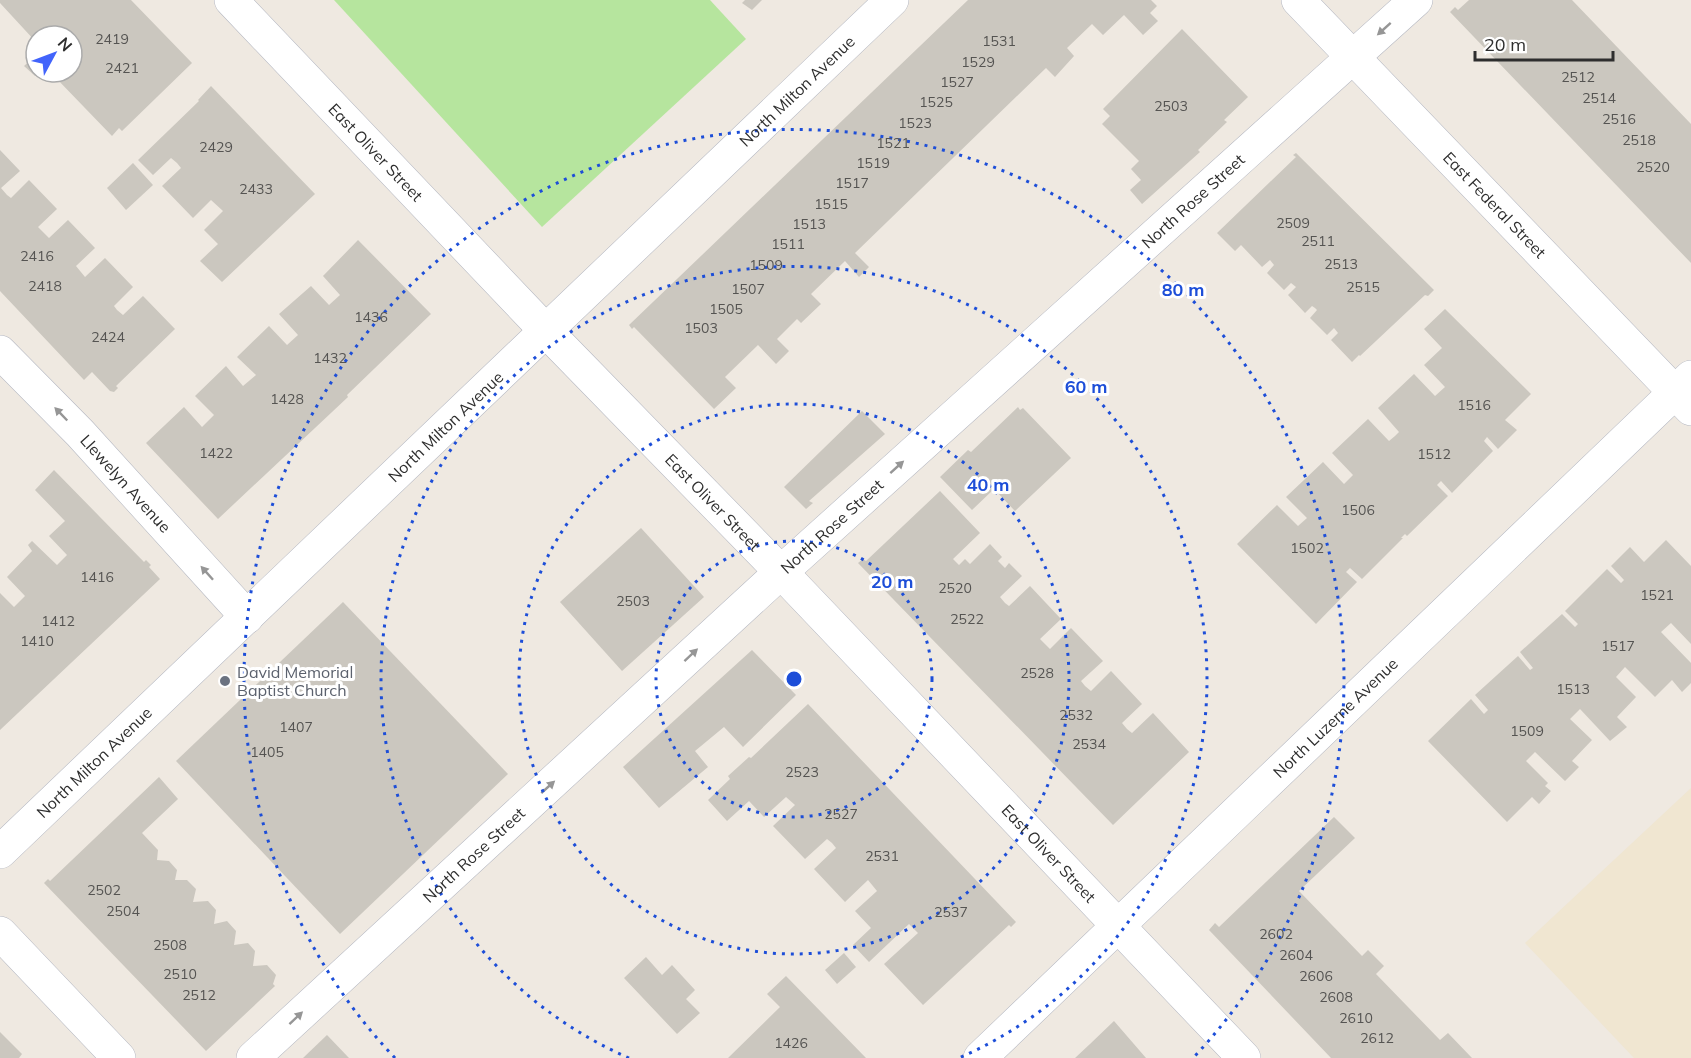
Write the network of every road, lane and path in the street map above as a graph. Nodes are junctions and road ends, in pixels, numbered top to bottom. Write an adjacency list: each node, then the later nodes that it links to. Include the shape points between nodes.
1 (892, 0): 6 (street, North Milton Avenue)
2 (1298, 0): 5 (street, East Federal Street)
3 (1416, 0): 5 (street, North Rose Street, one-way to 5)
4 (246, 5): 6 (street, East Oliver Street)
5 (1352, 58): 8 (street, East Federal Street); 9 (street, North Rose Street, one-way to 5)
6 (546, 332): 9 (street, East Oliver Street); 10 (street, North Milton Avenue)
7 (0, 352): 10 (street, Llewelyn Avenue, one-way to 7, via 80,433)
8 (1686, 393): 12 (street, North Luzerne Avenue)
9 (781, 572): 12 (street, East Oliver Street); 15 (street, North Rose Street, one-way to 9)
10 (247, 617): 11 (street, North Milton Avenue)
11 (0, 852)
12 (1118, 927): 16 (street, North Luzerne Avenue); 17 (street, East Oliver Street)
13 (0, 933): 14 (street)
14 (119, 1058)
15 (253, 1058)
16 (980, 1058)
17 (1244, 1058)

